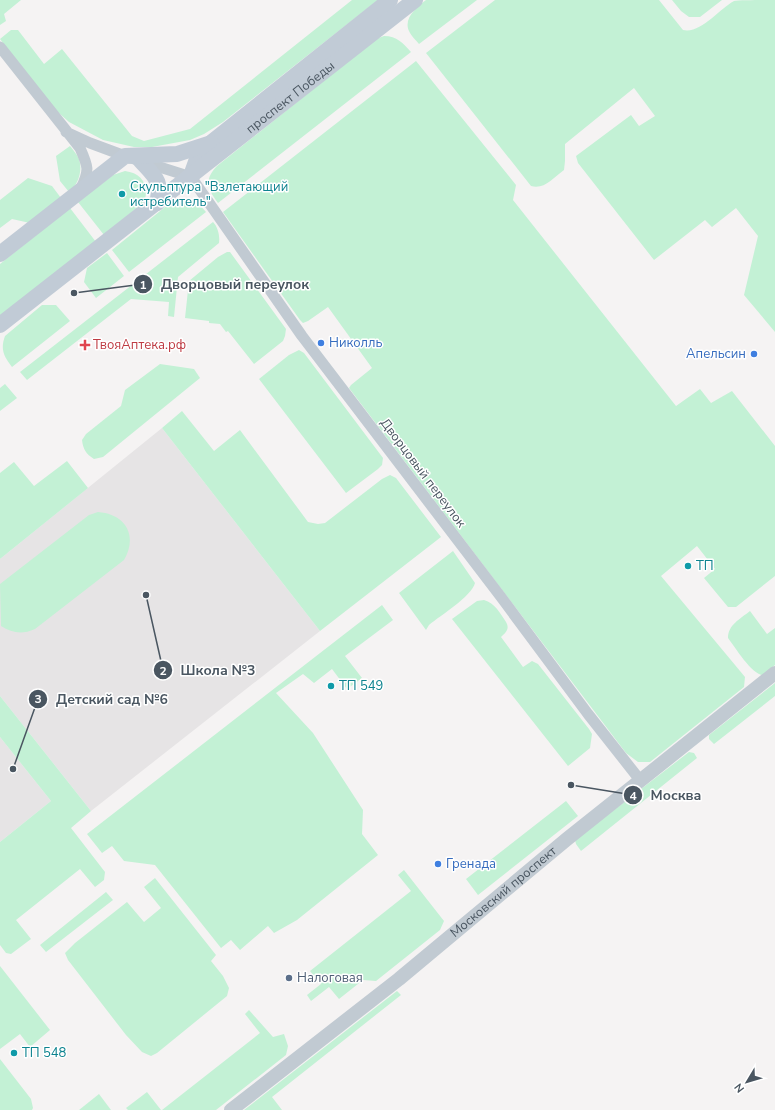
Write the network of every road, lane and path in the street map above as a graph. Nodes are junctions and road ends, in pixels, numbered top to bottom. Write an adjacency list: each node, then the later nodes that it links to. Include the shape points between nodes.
1 (415, 0): 2 (main road, проспект Победы)
2 (388, 8): 5 (main road, проспект Победы); 7 (main road, проспект Победы)
3 (0, 47): 4 (street)
4 (66, 132): 6 (street); 8 (street, via 80,148 86,162 87,176)
5 (212, 142): 6 (main road, проспект Победы, via 177,154); 7 (main road, проспект Победы, via 197,159)
6 (132, 158): 7 (street); 8 (main road); 9 (main road, via 156,177 160,191)
7 (191, 177): 9 (main road, проспект Победы); 13 (street, Дворцовый переулок, via 302,336)
8 (78, 193): 10 (main road)
9 (157, 203): 11 (main road, проспект Победы)
10 (0, 254)
11 (0, 325)
12 (775, 673): 13 (street, Московский проспект)
13 (640, 780): 14 (street, Московский проспект, via 399,979)
14 (231, 1110)

